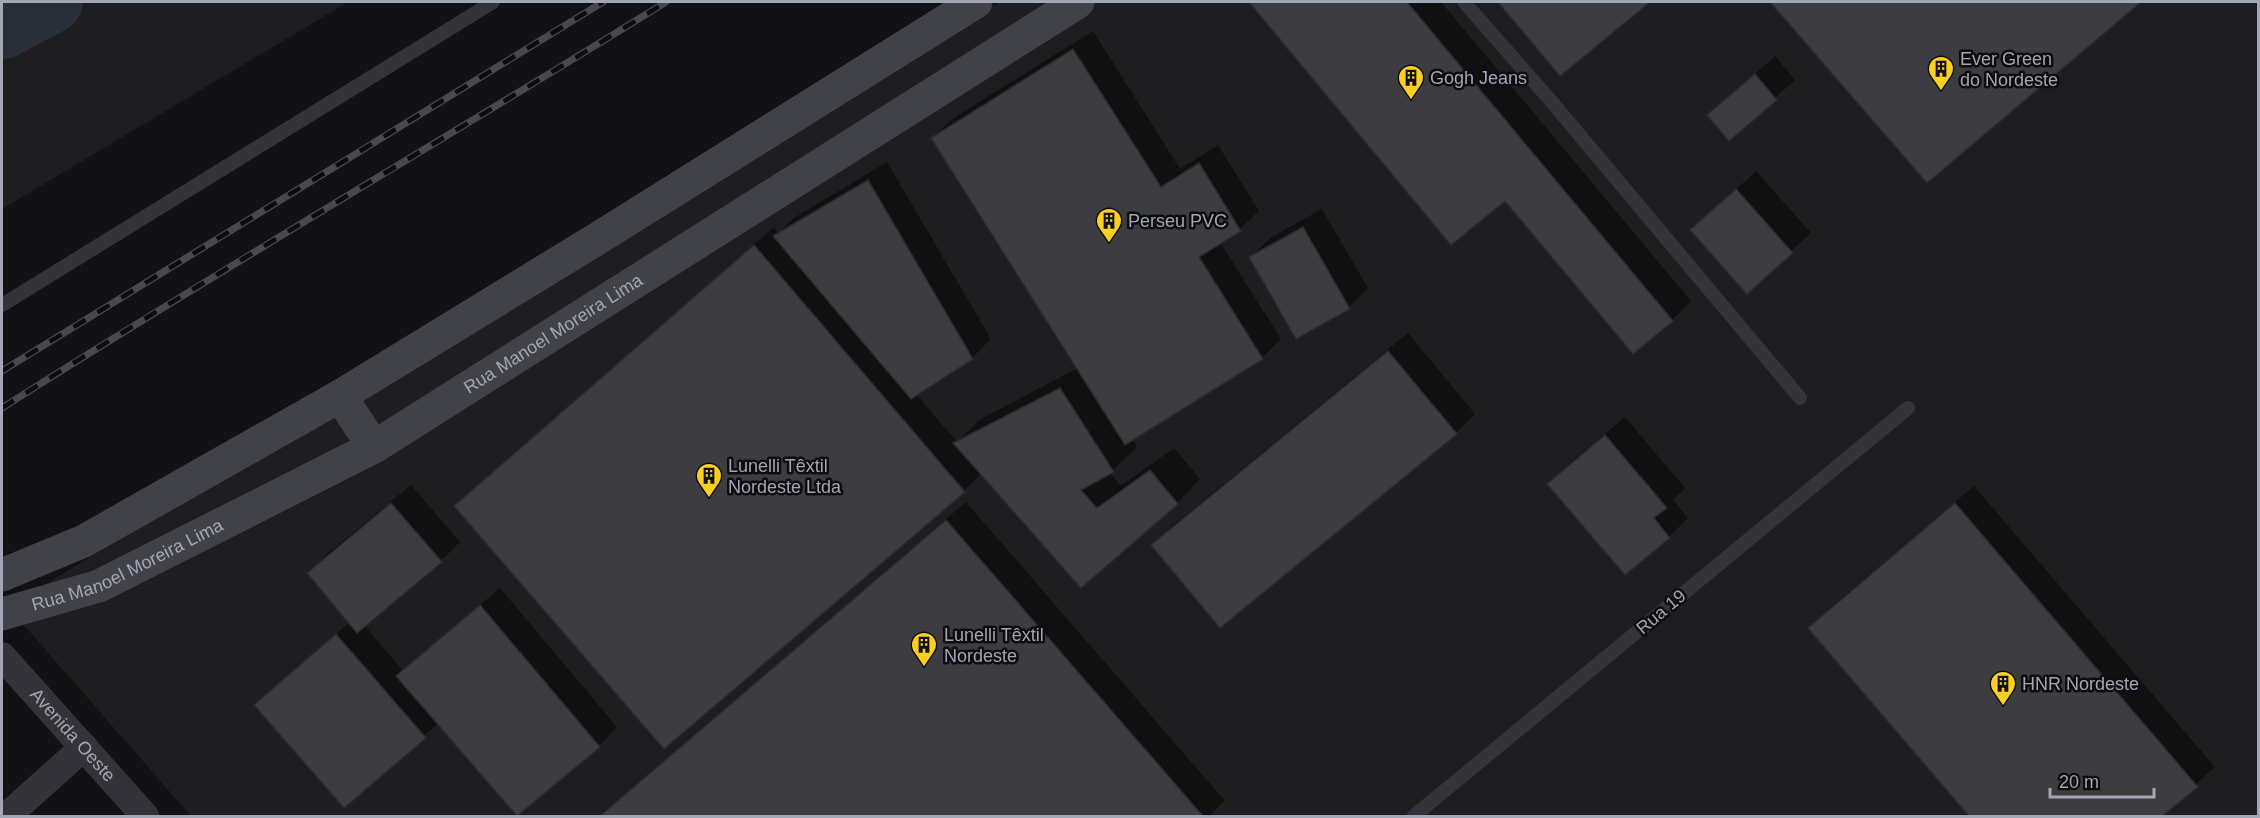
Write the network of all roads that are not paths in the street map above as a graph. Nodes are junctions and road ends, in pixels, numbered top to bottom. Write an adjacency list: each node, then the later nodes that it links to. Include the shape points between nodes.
1 (493, 2): 5 (lane)
2 (976, 2): 6 (street, Rua Manoel Moreira Lima)
3 (1078, 2): 9 (street, Rua Manoel Moreira Lima)
4 (1464, 2): 7 (lane)
5 (2, 305)
6 (340, 396): 9 (street); 10 (street, Rua Manoel Moreira Lima, via 84,541)
7 (1800, 398)
8 (1908, 408): 16 (lane, Rua 19)
9 (374, 447): 11 (street, Rua Manoel Moreira Lima, via 99,586)
10 (2, 575)
11 (2, 614)
12 (2, 656): 13 (street, Avenida Oeste)
13 (84, 747): 14 (street); 15 (street, Avenida Oeste)
14 (7, 816)
15 (145, 816)
16 (1414, 816)

